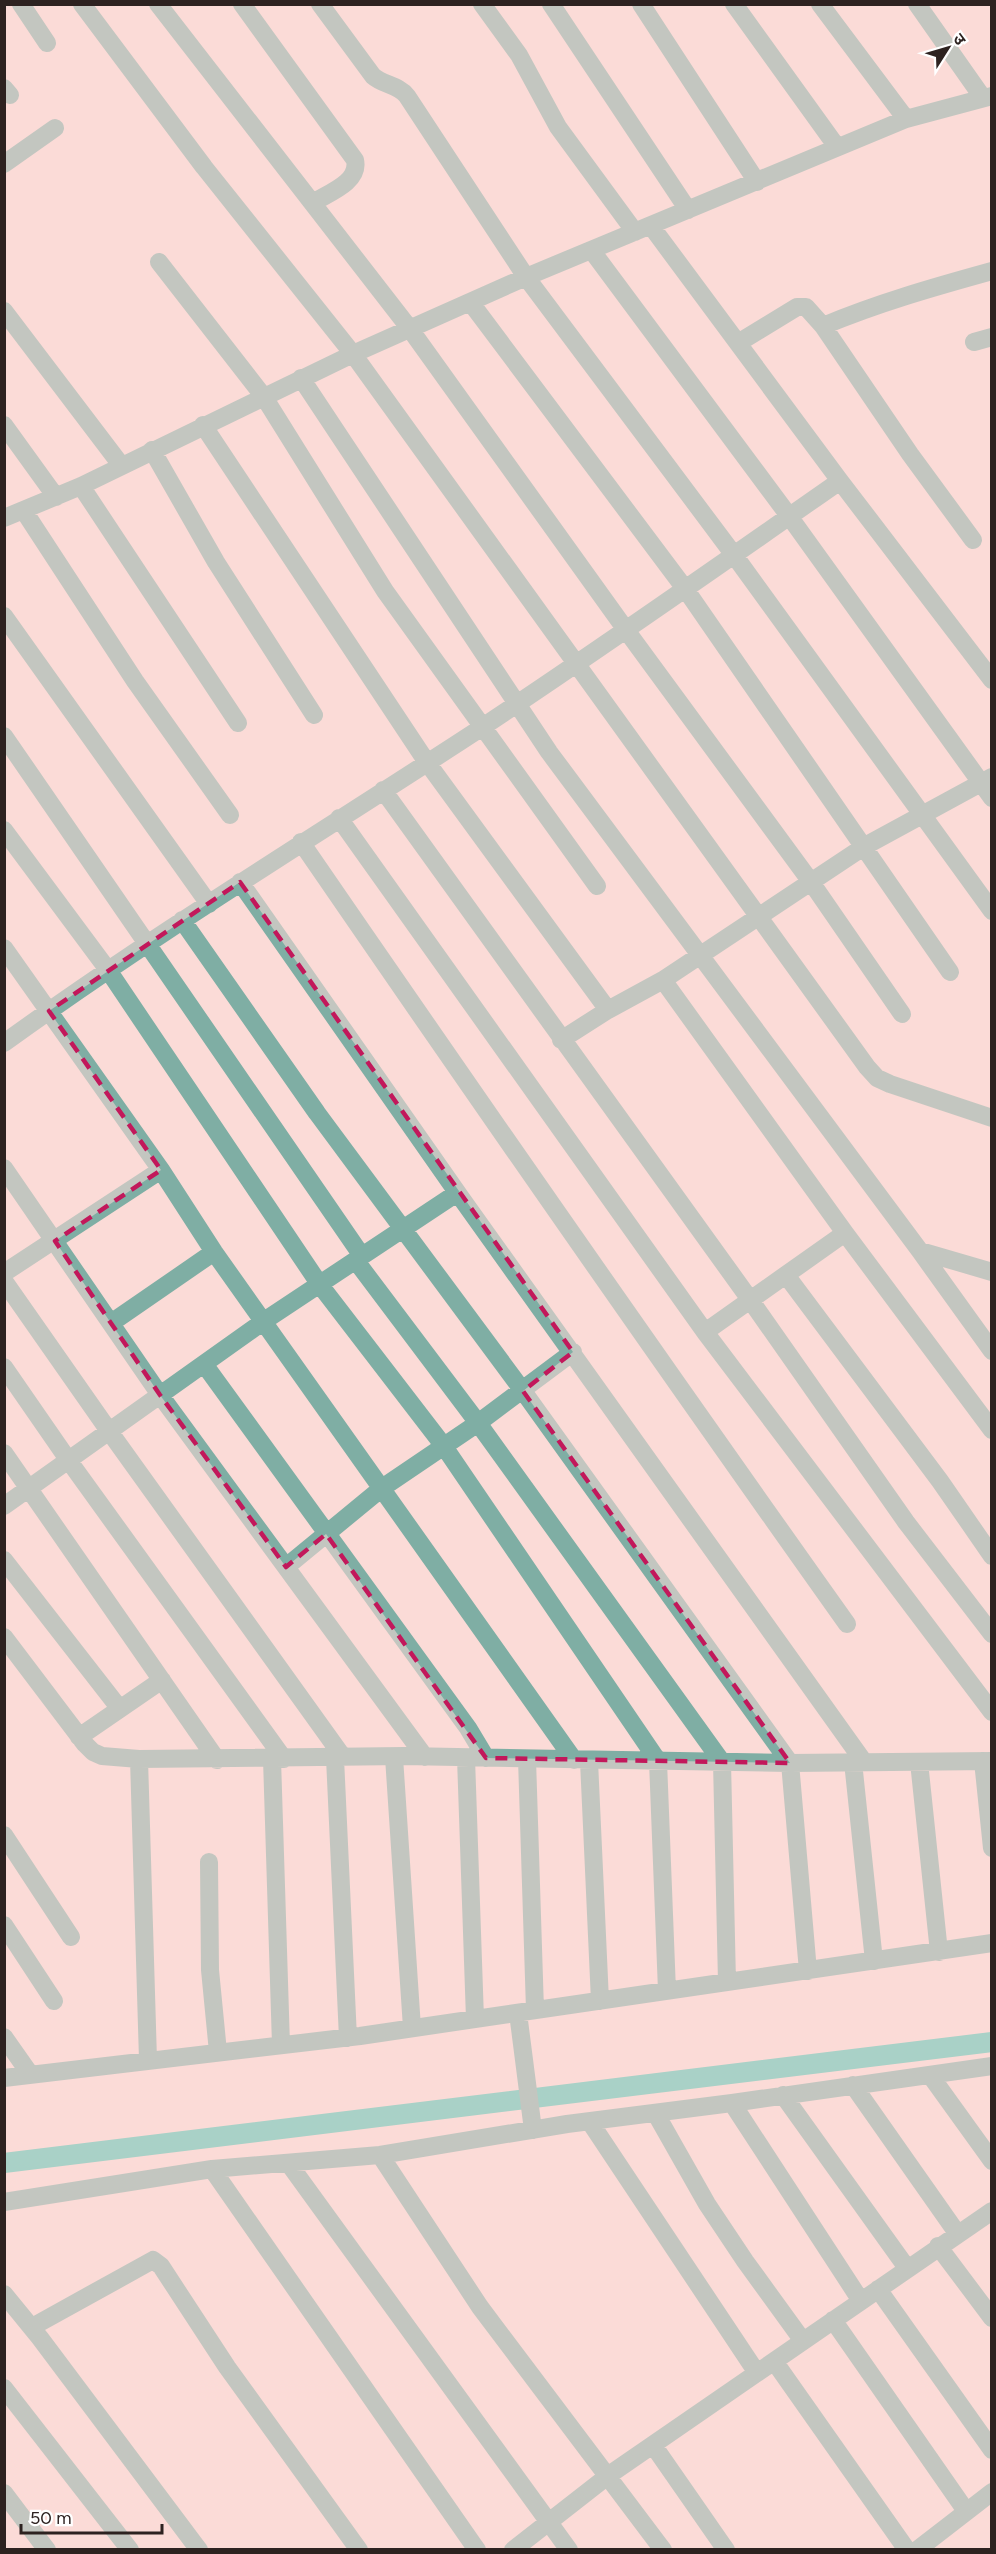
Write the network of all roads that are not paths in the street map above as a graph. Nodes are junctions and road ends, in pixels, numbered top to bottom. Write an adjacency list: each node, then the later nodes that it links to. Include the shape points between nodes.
1 (21, 4): 12 (street)
2 (82, 4): 31 (street, via 204,167)
3 (158, 4): 19 (street)
4 (242, 4): 19 (street, via 354,160 355,171 348,181)
5 (320, 4): 25 (street, via 373,76 407,96)
6 (482, 4): 21 (street, via 519,55 558,127)
7 (551, 4): 20 (street)
8 (641, 4): 18 (street)
9 (734, 4): 16 (street)
10 (820, 4): 14 (street)
11 (917, 4): 13 (street)
12 (48, 43)
13 (987, 97): 14 (street)
14 (906, 119): 16 (street)
15 (55, 128): 17 (street)
16 (837, 147): 18 (street)
17 (4, 164)
18 (757, 182): 20 (street)
19 (314, 202): 29 (street)
20 (688, 210): 21 (street)
21 (643, 229): 22 (street); 30 (street)
22 (592, 251): 25 (street); 42 (street)
23 (159, 262): 33 (street)
24 (992, 271): 28 (street, via 913,292)
25 (526, 277): 26 (street); 45 (street)
26 (471, 303): 29 (street); 46 (street)
27 (4, 311): 37 (street)
28 (823, 326): 30 (street, via 802,306); 44 (street)
29 (410, 329): 31 (street); 48 (street)
30 (738, 343): 38 (street)
31 (353, 354): 32 (street); 49 (street)
32 (301, 378): 33 (street); 51 (street)
33 (264, 397): 35 (street); 54 (street, via 385,591)
34 (4, 425): 40 (street)
35 (203, 425): 36 (street); 56 (street)
36 (152, 450): 37 (street); 52 (street, via 216,562)
37 (121, 465): 39 (street)
38 (840, 481): 42 (street); 50 (street)
39 (81, 486): 40 (street); 53 (street)
40 (57, 497): 41 (street)
41 (24, 511): 43 (street); 60 (street, via 135,681)
42 (789, 516): 45 (street); 57 (street)
43 (4, 518)
44 (973, 540)
45 (734, 555): 46 (street); 59 (street)
46 (686, 590): 48 (street); 64 (street)
47 (4, 616): 68 (street)
48 (626, 630): 49 (street); 66 (street)
49 (575, 665): 51 (street); 70 (street)
50 (992, 680)
51 (515, 704): 54 (street); 74 (street)
52 (314, 715)
53 (238, 723)
54 (481, 728): 56 (street); 67 (street)
55 (4, 736): 72 (street)
56 (426, 761): 58 (street); 78 (street)
57 (988, 786): 59 (street)
58 (383, 790): 61 (street); 81 (street)
59 (923, 814): 64 (street); 69 (street)
60 (230, 815)
61 (339, 818): 63 (street); 101 (street)
62 (4, 830): 75 (street)
63 (301, 842): 65 (street); 121 (street, via 580,1247)
64 (865, 846): 66 (street); 76 (street)
65 (240, 882): 68 (street); 86 (street)
66 (811, 882): 70 (street); 80 (street)
67 (597, 886)
68 (209, 904): 71 (street)
69 (992, 911)
70 (759, 915): 74 (street); 83 (street, via 877,1078)
71 (182, 920): 72 (street); 87 (street, via 317,1113)
72 (147, 944): 75 (street); 92 (street)
73 (4, 948): 79 (street)
74 (700, 956): 77 (street); 90 (street)
75 (108, 970): 79 (street); 97 (street)
76 (950, 972)
77 (663, 980): 78 (street); 88 (street)
78 (608, 1010): 81 (street)
79 (49, 1011): 82 (street); 85 (street)
80 (902, 1014)
81 (561, 1040): 98 (street)
82 (4, 1043)
83 (992, 1118)
84 (4, 1168): 89 (street)
85 (161, 1170): 89 (street); 91 (street)
86 (459, 1195): 87 (street); 102 (street)
87 (404, 1228): 92 (street); 106 (street)
88 (845, 1233): 95 (street); 109 (street)
89 (56, 1241): 94 (street); 100 (street)
90 (920, 1251): 93 (street); 103 (street)
91 (214, 1252): 99 (street); 100 (street)
92 (359, 1259): 97 (street); 108 (street)
93 (992, 1272)
94 (4, 1273)
95 (786, 1275): 98 (street); 118 (street)
96 (4, 1281): 110 (street)
97 (320, 1285): 99 (street); 111 (street)
98 (751, 1301): 101 (street); 122 (street, via 906,1522)
99 (264, 1321): 104 (street); 115 (street)
100 (111, 1323): 107 (street)
101 (705, 1332): 126 (street)
102 (573, 1352): 106 (street); 141 (street)
103 (992, 1352)
104 (204, 1364): 107 (street); 117 (street)
105 (4, 1367): 113 (street)
106 (523, 1391): 108 (street); 143 (street)
107 (160, 1395): 110 (street); 120 (street)
108 (478, 1423): 111 (street); 140 (street)
109 (992, 1430)
110 (109, 1431): 113 (street); 129 (street)
111 (443, 1445): 115 (street); 138 (street)
112 (4, 1453): 114 (street)
113 (69, 1461): 114 (street); 134 (street)
114 (29, 1488): 116 (street); 124 (street)
115 (382, 1488): 117 (street); 137 (street)
116 (4, 1506)
117 (326, 1534): 120 (street); 132 (street)
118 (992, 1556)
119 (4, 1560): 125 (street)
120 (286, 1567): 130 (street)
121 (847, 1624)
122 (992, 1634)
123 (4, 1636): 127 (street)
124 (162, 1680): 125 (street); 136 (street)
125 (120, 1709): 127 (street)
126 (992, 1712)
127 (79, 1737): 133 (street, via 102,1756)
128 (394, 1756): 129 (street); 130 (street); 159 (street)
129 (339, 1757): 134 (street); 161 (street)
130 (425, 1757): 131 (street)
131 (466, 1758): 132 (street); 158 (street)
132 (486, 1758): 135 (street)
133 (139, 1759): 136 (street); 164 (street)
134 (278, 1759): 136 (street); 162 (street)
135 (527, 1759): 137 (street); 157 (street)
136 (217, 1760)
137 (581, 1761): 138 (street); 156 (street)
138 (657, 1761): 140 (street); 154 (street)
139 (987, 1761): 142 (street); 145 (street)
140 (722, 1762): 143 (street); 153 (street)
141 (859, 1762): 142 (street); 143 (street); 151 (street)
142 (919, 1762): 150 (street)
143 (790, 1763): 152 (street)
144 (4, 1834): 148 (street)
145 (992, 1848)
146 (209, 1862): 163 (street, via 210,1970)
147 (4, 1925): 155 (street)
148 (72, 1937)
149 (992, 1944): 150 (street)
150 (939, 1952): 151 (street)
151 (874, 1961): 152 (street)
152 (808, 1971): 153 (street)
153 (727, 1982): 154 (street)
154 (667, 1991): 156 (street)
155 (54, 2001)
156 (600, 2001): 157 (street)
157 (527, 2012): 158 (street); 174 (street, via 522,2038)
158 (475, 2019): 159 (street)
159 (412, 2028): 161 (street)
160 (4, 2037): 166 (street)
161 (348, 2038): 162 (street)
162 (280, 2046): 163 (street)
163 (218, 2052): 164 (street)
164 (148, 2060): 166 (street)
165 (992, 2066): 167 (street)
166 (30, 2074): 168 (street)
167 (930, 2074): 169 (street); 176 (street)
168 (4, 2078)
169 (853, 2085): 170 (street); 181 (street)
170 (783, 2095): 171 (street); 183 (street)
171 (732, 2103): 172 (street); 186 (street)
172 (656, 2114): 173 (street); 190 (street, via 714,2213)
173 (590, 2122): 174 (street); 192 (street)
174 (533, 2130): 175 (street)
175 (380, 2155): 177 (street); 196 (street, via 480,2307)
176 (992, 2161)
177 (289, 2164): 178 (street); 200 (street)
178 (212, 2169): 179 (street); 205 (street)
179 (4, 2202)
180 (992, 2211): 181 (street)
181 (957, 2233): 182 (street)
182 (938, 2246): 183 (street); 187 (street)
183 (907, 2268): 184 (street)
184 (878, 2289): 186 (street); 195 (street)
185 (4, 2294): 189 (street)
186 (861, 2301): 188 (street)
187 (992, 2318)
188 (833, 2320): 190 (street); 199 (street)
189 (32, 2327): 203 (street); 204 (street, via 153,2260 161,2266 227,2367)
190 (803, 2341): 191 (street)
191 (774, 2361): 192 (street); 210 (street)
192 (757, 2373): 194 (street)
193 (4, 2388): 202 (street)
194 (652, 2445): 196 (street); 209 (street)
195 (992, 2450)
196 (609, 2475): 200 (street); 208 (street)
197 (992, 2492): 199 (street)
198 (4, 2493): 201 (street)
199 (966, 2511): 211 (street)
200 (549, 2520): 206 (street); 207 (street)
201 (47, 2550)
202 (130, 2550)
203 (199, 2550)
204 (359, 2550)
205 (477, 2550)
206 (513, 2550)
207 (569, 2550)
208 (663, 2550)
209 (726, 2550)
210 (907, 2550)
211 (917, 2550)

